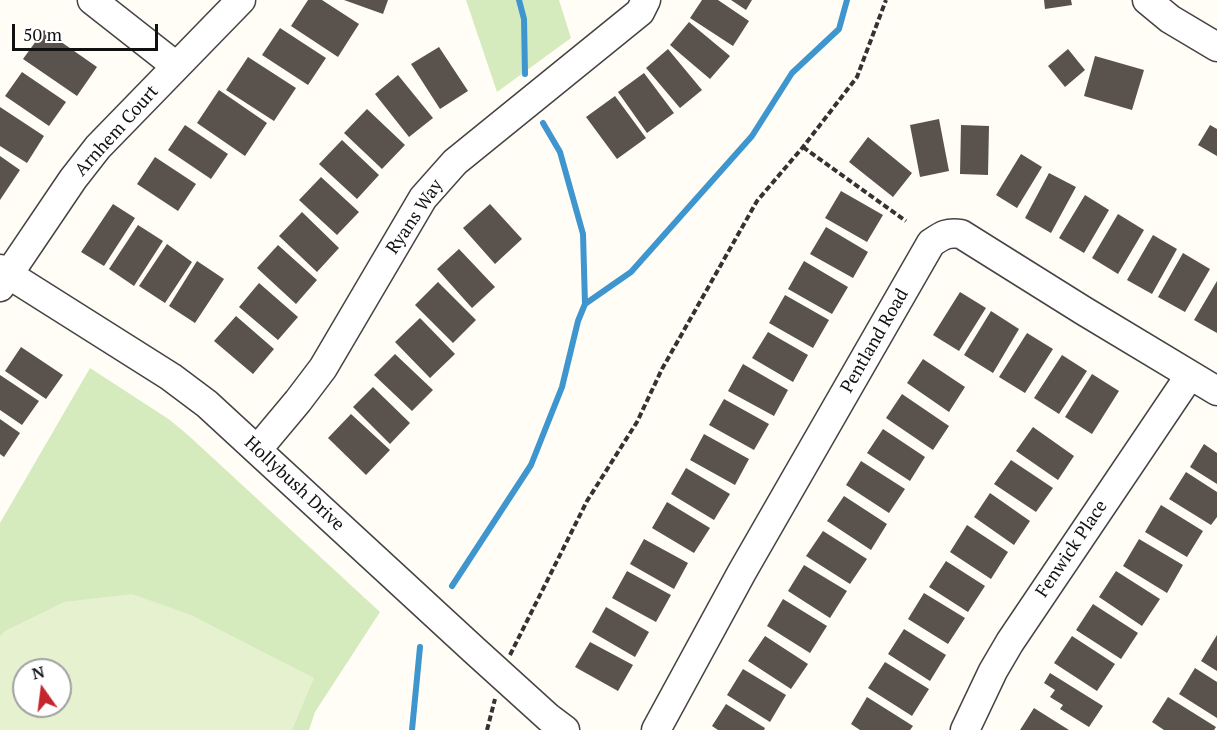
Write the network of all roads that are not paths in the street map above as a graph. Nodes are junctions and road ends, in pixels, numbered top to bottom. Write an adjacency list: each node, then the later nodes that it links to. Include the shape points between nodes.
1 (92, 0): 6 (street)
2 (241, 0): 6 (street, Arnhem Court)
3 (646, 0): 10 (street, Ryans Way, via 640,12 455,162 423,198 323,368)
4 (1148, 0): 5 (street)
5 (1217, 47)
6 (176, 66): 7 (street, Arnhem Court, via 98,147)
7 (3, 277): 10 (street, Hollybush Drive, via 171,377)
8 (1190, 375): 9 (street, Pentland Road); 12 (street, Pentland Road, via 961,234 951,232 942,236 932,243 742,572); 13 (street, Fenwick Place, via 1010,642)
9 (1217, 391)
10 (257, 450): 11 (street, Hollybush Drive)
11 (565, 730)
12 (656, 730)
13 (965, 730)

